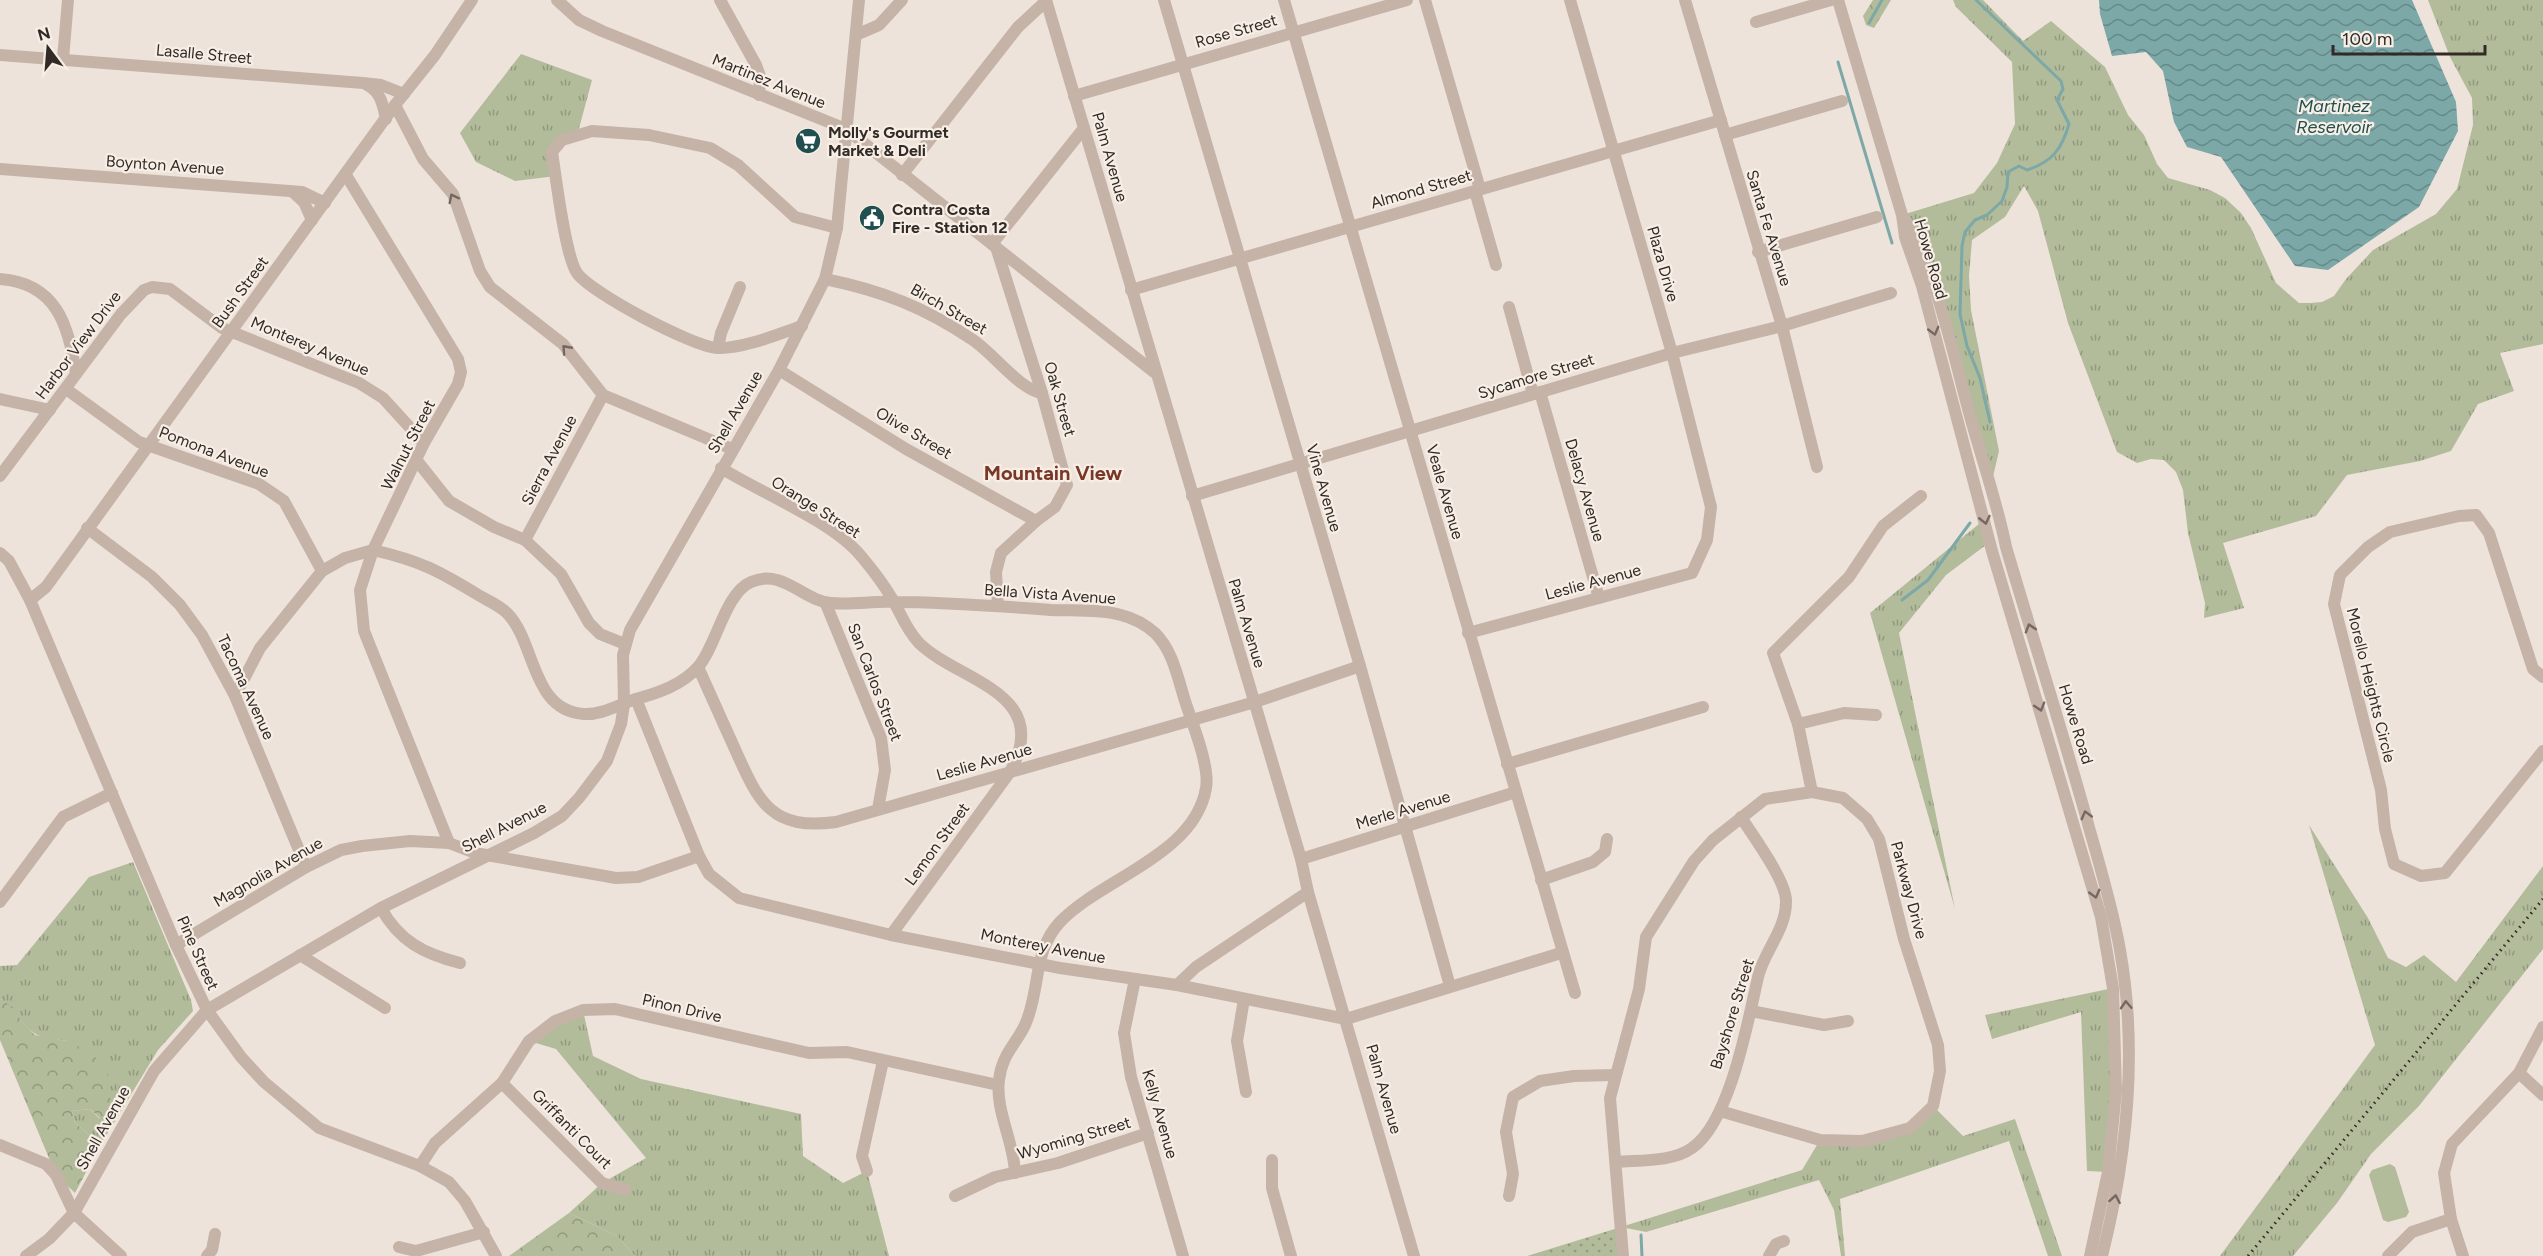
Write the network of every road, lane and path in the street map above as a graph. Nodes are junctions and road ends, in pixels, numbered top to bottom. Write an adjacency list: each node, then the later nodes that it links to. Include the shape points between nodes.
1 (68, 0): 20 (street)
2 (472, 0): 23 (street, Bush Street)
3 (557, 0): 24 (street, Martinez Avenue, via 579,20)
4 (720, 0): 24 (street, via 756,65)
5 (860, 0): 18 (street, Shell Avenue)
6 (902, 0): 18 (street, via 879,25)
7 (1164, 0): 21 (street, Vine Avenue)
8 (1284, 0): 17 (street, Veale Avenue)
9 (1407, 0): 17 (street, Rose Street)
10 (1425, 0): 37 (street)
11 (1570, 0): 33 (street, Plaza Drive)
12 (1685, 0): 29 (street, Santa Fe Avenue)
13 (1831, 0): 16 (street)
14 (1838, 0): 40 (street, Howe Road)
15 (1046, 1): 25 (street, Palm Avenue); 36 (street, via 1018,27)
16 (1756, 22)
17 (1293, 32): 21 (street, Rose Street); 43 (street, Veale Avenue)
18 (856, 35): 30 (street, Shell Avenue)
19 (0, 55): 20 (street, Lasalle Street)
20 (63, 59): 22 (street, Lasalle Street)
21 (1182, 64): 25 (street, Rose Street); 47 (street, Vine Avenue)
22 (363, 83): 23 (street, Lasalle Street); 28 (street, via 377,91)
23 (404, 94): 27 (street, Bush Street)
24 (759, 95): 30 (street, Martinez Avenue)
25 (1074, 96): 31 (street, Palm Avenue)
26 (1842, 101): 32 (street)
27 (395, 105): 28 (street, Bush Street); 66 (street, one-way to 27, via 563,344 490,287 480,271 453,194 423,159)
28 (386, 119): 35 (street, Bush Street)
29 (1721, 120): 32 (street, Santa Fe Avenue); 33 (street, Almond Street)
30 (846, 129): 36 (street, Martinez Avenue); 44 (street, Shell Avenue)
31 (1084, 129): 45 (street); 52 (street, Palm Avenue)
32 (1725, 135): 46 (street, Santa Fe Avenue)
33 (1613, 152): 37 (street, Almond Street); 59 (street, Plaza Drive)
34 (0, 169): 38 (street, Boynton Avenue)
35 (346, 175): 39 (street, Bush Street); 70 (street, Walnut Street, via 458,359 459,384)
36 (902, 175): 45 (street, Martinez Avenue)
37 (1477, 190): 43 (street, Almond Street); 48 (street)
38 (292, 191): 39 (street, Boynton Avenue); 42 (street, via 304,202)
39 (325, 203): 42 (street, Bush Street)
40 (1902, 215): 173 (street, Howe Road, one-way to 173, via 1992,551 2103,929 2114,1000 2116,1091 2108,1172); 174 (street, Howe Road, one-way to 40, via 2126,1127 2128,1040 2120,949 2078,787 2006,548 1999,509 1918,245)
41 (1877, 217): 46 (street)
42 (312, 220): 57 (street, Bush Street)
43 (1351, 227): 47 (street, Almond Street); 69 (street, Veale Avenue)
44 (837, 228): 50 (street, Shell Avenue); 58 (street, via 795,217 738,165 710,148 649,135 592,131 562,140 552,152 570,256 577,274 598,291 685,340)
45 (994, 246): 61 (street, Martinez Avenue); 64 (street, Oak Street)
46 (1758, 252): 56 (street, Santa Fe Avenue)
47 (1239, 259): 52 (street, Almond Street); 74 (street, Vine Avenue)
48 (1496, 265)
49 (0, 279): 62 (street, via 16,280 43,291 65,323)
50 (825, 279): 55 (street, Shell Avenue); 64 (street, Birch Street, via 885,293 932,315 993,354 1028,389)
51 (740, 287): 58 (street)
52 (1131, 290): 61 (street, Palm Avenue)
53 (1891, 293): 56 (street, Sycamore Street)
54 (1509, 306): 65 (street, Delacy Avenue)
55 (802, 326): 58 (street); 60 (street, Shell Avenue)
56 (1782, 326): 59 (street, Sycamore Street); 75 (street, Santa Fe Avenue)
57 (232, 332): 62 (street, Harbor View Drive, via 170,289 152,287 139,292); 70 (street, Monterey Avenue, via 359,383 383,398); 71 (street, Bush Street)
58 (718, 348)
59 (1672, 353): 65 (street, Sycamore Street); 83 (street, Plaza Drive, via 1711,507)
60 (779, 370): 72 (street, Shell Avenue); 80 (street, Olive Street, via 906,449)
61 (1154, 372): 78 (street, Palm Avenue)
62 (76, 374): 63 (street, Harbor View Drive)
63 (66, 389): 68 (street, Harbor View Drive); 71 (street, Pomona Avenue)
64 (1042, 393): 80 (street, Oak Street, via 1067,485 1055,507)
65 (1537, 393): 69 (street, Sycamore Street); 87 (street, Delacy Avenue)
66 (603, 395): 72 (street); 82 (street, Sierra Avenue)
67 (0, 399): 68 (street)
68 (50, 410): 77 (street, Harbor View Drive)
69 (1410, 432): 74 (street, Sycamore Street); 92 (street, Veale Avenue)
70 (424, 443): 73 (street, Walnut Street)
71 (147, 444): 81 (street, Bush Street); 86 (street, Pomona Avenue, via 259,484 284,501)
72 (732, 449): 76 (street, Shell Avenue)
73 (418, 462): 82 (street, via 449,501); 84 (street, Walnut Street)
74 (1300, 465): 78 (street, Sycamore Street); 94 (street, Vine Avenue)
75 (1817, 467)
76 (721, 468): 89 (street, Orange Street, via 790,506 860,554); 93 (street, Shell Avenue)
77 (0, 476)
78 (1192, 496): 99 (street, Palm Avenue)
79 (1921, 496): 103 (street, via 1883,526 1849,577 1773,653)
80 (1036, 521): 91 (street, Oak Street, via 1001,553 996,572)
81 (87, 528): 88 (street, Bush Street, via 46,587); 97 (street, Tacoma Avenue, via 152,577 180,605 202,635)
82 (525, 540): 93 (street, via 561,574 589,623 600,634)
83 (1707, 540): 87 (street, Leslie Avenue, via 1692,573)
84 (373, 550): 86 (street, via 345,558); 98 (street, via 429,565 506,612 519,630 546,691 569,710 584,714); 114 (street, via 360,590 364,631)
85 (0, 553): 88 (street, Pine Street, via 9,561)
86 (322, 571): 97 (street, via 260,648)
87 (1599, 598): 92 (street, Leslie Avenue)
88 (30, 600): 109 (street, Pine Street)
89 (894, 602): 90 (street, Bella Vista Avenue); 91 (street, Bella Vista Avenue); 106 (street, Orange Street, via 900,619 918,641 930,652 994,688 1014,713 1021,728 1022,744)
90 (826, 604): 95 (street, via 782,580 750,582 735,597); 110 (street, San Carlos Street, via 881,738 885,770)
91 (998, 606): 102 (street, Bella Vista Avenue, via 1118,614 1138,621 1153,631 1169,652)
92 (1468, 633): 105 (street, Veale Avenue)
93 (625, 644): 98 (street, Shell Avenue)
94 (1360, 666): 99 (street, Leslie Avenue); 112 (street, Vine Avenue)
95 (698, 667): 98 (street, via 669,688); 110 (street, Leslie Avenue, via 754,792 765,806 794,821 818,825)
96 (2543, 677): 104 (street, Morello Heights Circle, via 2533,669 2490,533 2476,515 2390,532 2340,575 2334,604 2381,790 2394,864 2421,876 2445,873)
97 (235, 696): 118 (street, Tacoma Avenue)
98 (630, 702): 115 (street, Shell Avenue, via 607,761 579,798 562,816); 116 (street, Monterey Avenue)
99 (1255, 702): 102 (street, Leslie Avenue); 117 (street, Palm Avenue)
100 (1703, 707): 105 (street)
101 (1876, 715): 103 (street, via 1844,713)
102 (1191, 719): 106 (street, Leslie Avenue); 127 (street, Bella Vista Avenue, via 1207,785 1194,821 1154,857 1059,924)
103 (1798, 724): 108 (street)
104 (2543, 751)
105 (1506, 764): 107 (street, Veale Avenue)
106 (1010, 772): 110 (street, Leslie Avenue); 123 (street, Lemon Street)
107 (1516, 792): 112 (street, Merle Avenue); 119 (street, Veale Avenue)
108 (1812, 792): 111 (street, Parkway Drive, via 1765,799); 147 (street, Parkway Drive, via 1843,798 1867,819 1879,839 1904,939 1938,1045 1940,1071 1933,1106 1910,1128 1862,1141 1820,1140)
109 (112, 793): 121 (street, via 63,817); 124 (street, Pine Street)
110 (878, 809)
111 (1741, 817): 136 (street, Bayshore Street, via 1775,871 1786,900 1779,931 1758,974); 142 (street, Parkway Drive, via 1694,861 1646,937 1639,989)
112 (1406, 826): 117 (street, Merle Avenue); 131 (street, Vine Avenue)
113 (1607, 839): 119 (street, via 1605,852 1593,862)
114 (449, 843): 115 (street, Magnolia Avenue); 118 (street, Magnolia Avenue, via 410,841 362,846 341,850)
115 (486, 855): 116 (street, Magnolia Avenue, via 616,878 638,877); 122 (street, Shell Avenue)
116 (699, 856): 123 (street, Monterey Avenue, via 709,874 739,898)
117 (1301, 859): 120 (street, Palm Avenue)
118 (306, 867): 124 (street, Magnolia Avenue)
119 (1541, 880): 125 (street, Veale Avenue)
120 (1308, 892): 130 (street, via 1196,967); 137 (street, Palm Avenue)
121 (0, 902)
122 (381, 908): 126 (street, Shell Avenue); 128 (street, via 400,934 432,956)
123 (891, 935): 127 (street, Monterey Avenue)
124 (176, 945): 135 (street, Pine Street)
125 (1561, 953): 131 (street, Monterey Avenue); 132 (street, Veale Avenue)
126 (300, 955): 134 (street); 135 (street, Shell Avenue)
127 (1038, 962): 129 (street, Monterey Avenue); 144 (street, Wyoming Street, via 1027,1020 1002,1061)
128 (460, 963)
129 (1135, 980): 130 (street, Monterey Avenue); 148 (street, Kelly Avenue, via 1124,1033 1131,1077)
130 (1177, 985): 133 (street, Monterey Avenue)
131 (1450, 986): 137 (street, Monterey Avenue)
132 (1575, 993)
133 (1244, 999): 137 (street, Monterey Avenue); 145 (street, via 1237,1041)
134 (386, 1008)
135 (207, 1010): 152 (street, Pine Street, via 264,1082 319,1128); 158 (street, Shell Avenue, via 154,1071)
136 (1751, 1011): 138 (street, via 1824,1025); 147 (street, Bayshore Street)
137 (1346, 1018): 170 (street, Palm Avenue)
138 (1848, 1021)
139 (2543, 1027): 141 (street)
140 (884, 1061): 143 (street, Pinon Drive, via 847,1052 809,1053 615,1010 583,1010 555,1021 529,1041); 144 (street, Pinon Drive); 153 (street, via 862,1156)
141 (2519, 1073): 146 (street); 159 (street, via 2452,1144 2444,1173)
142 (1614, 1076): 151 (street, Parkway Drive, via 1610,1098); 157 (street, via 1540,1081 1513,1097 1506,1132 1513,1174)
143 (502, 1083): 152 (street, Pinon Drive, via 435,1143); 155 (street, Griffanti Court, via 602,1183)
144 (998, 1085): 154 (street, Wyoming Street)
145 (1246, 1092)
146 (2543, 1095)
147 (1720, 1111): 151 (street, Bayshore Street, via 1708,1134 1691,1150 1664,1158)
148 (1148, 1133): 154 (street, Wyoming Street); 168 (street, Kelly Avenue)
149 (0, 1144): 158 (street, via 46,1164 57,1175)
150 (1272, 1160): 169 (street, via 1272,1188)
151 (1617, 1162): 171 (street, Parkway Drive)
152 (420, 1166): 160 (street, Pine Street, via 449,1182)
153 (867, 1171)
154 (1015, 1173): 156 (street, via 995,1177)
155 (625, 1190)
156 (955, 1196)
157 (1509, 1196)
158 (74, 1213): 164 (street, Shell Avenue); 165 (street)
159 (2451, 1219): 175 (street, via 2412,1232); 176 (street)
160 (484, 1232): 163 (street, via 416,1251); 167 (street, Pine Street)
161 (215, 1234): 166 (street)
162 (1784, 1241): 172 (street, via 1776,1244)
163 (399, 1247)
164 (26, 1256)
165 (121, 1256)
166 (207, 1256)
167 (496, 1256)
168 (1183, 1256)
169 (1291, 1256)
170 (1413, 1256)
171 (1623, 1256)
172 (1768, 1256)
173 (2090, 1256)
174 (2102, 1256)
175 (2388, 1256)
176 (2463, 1256)

